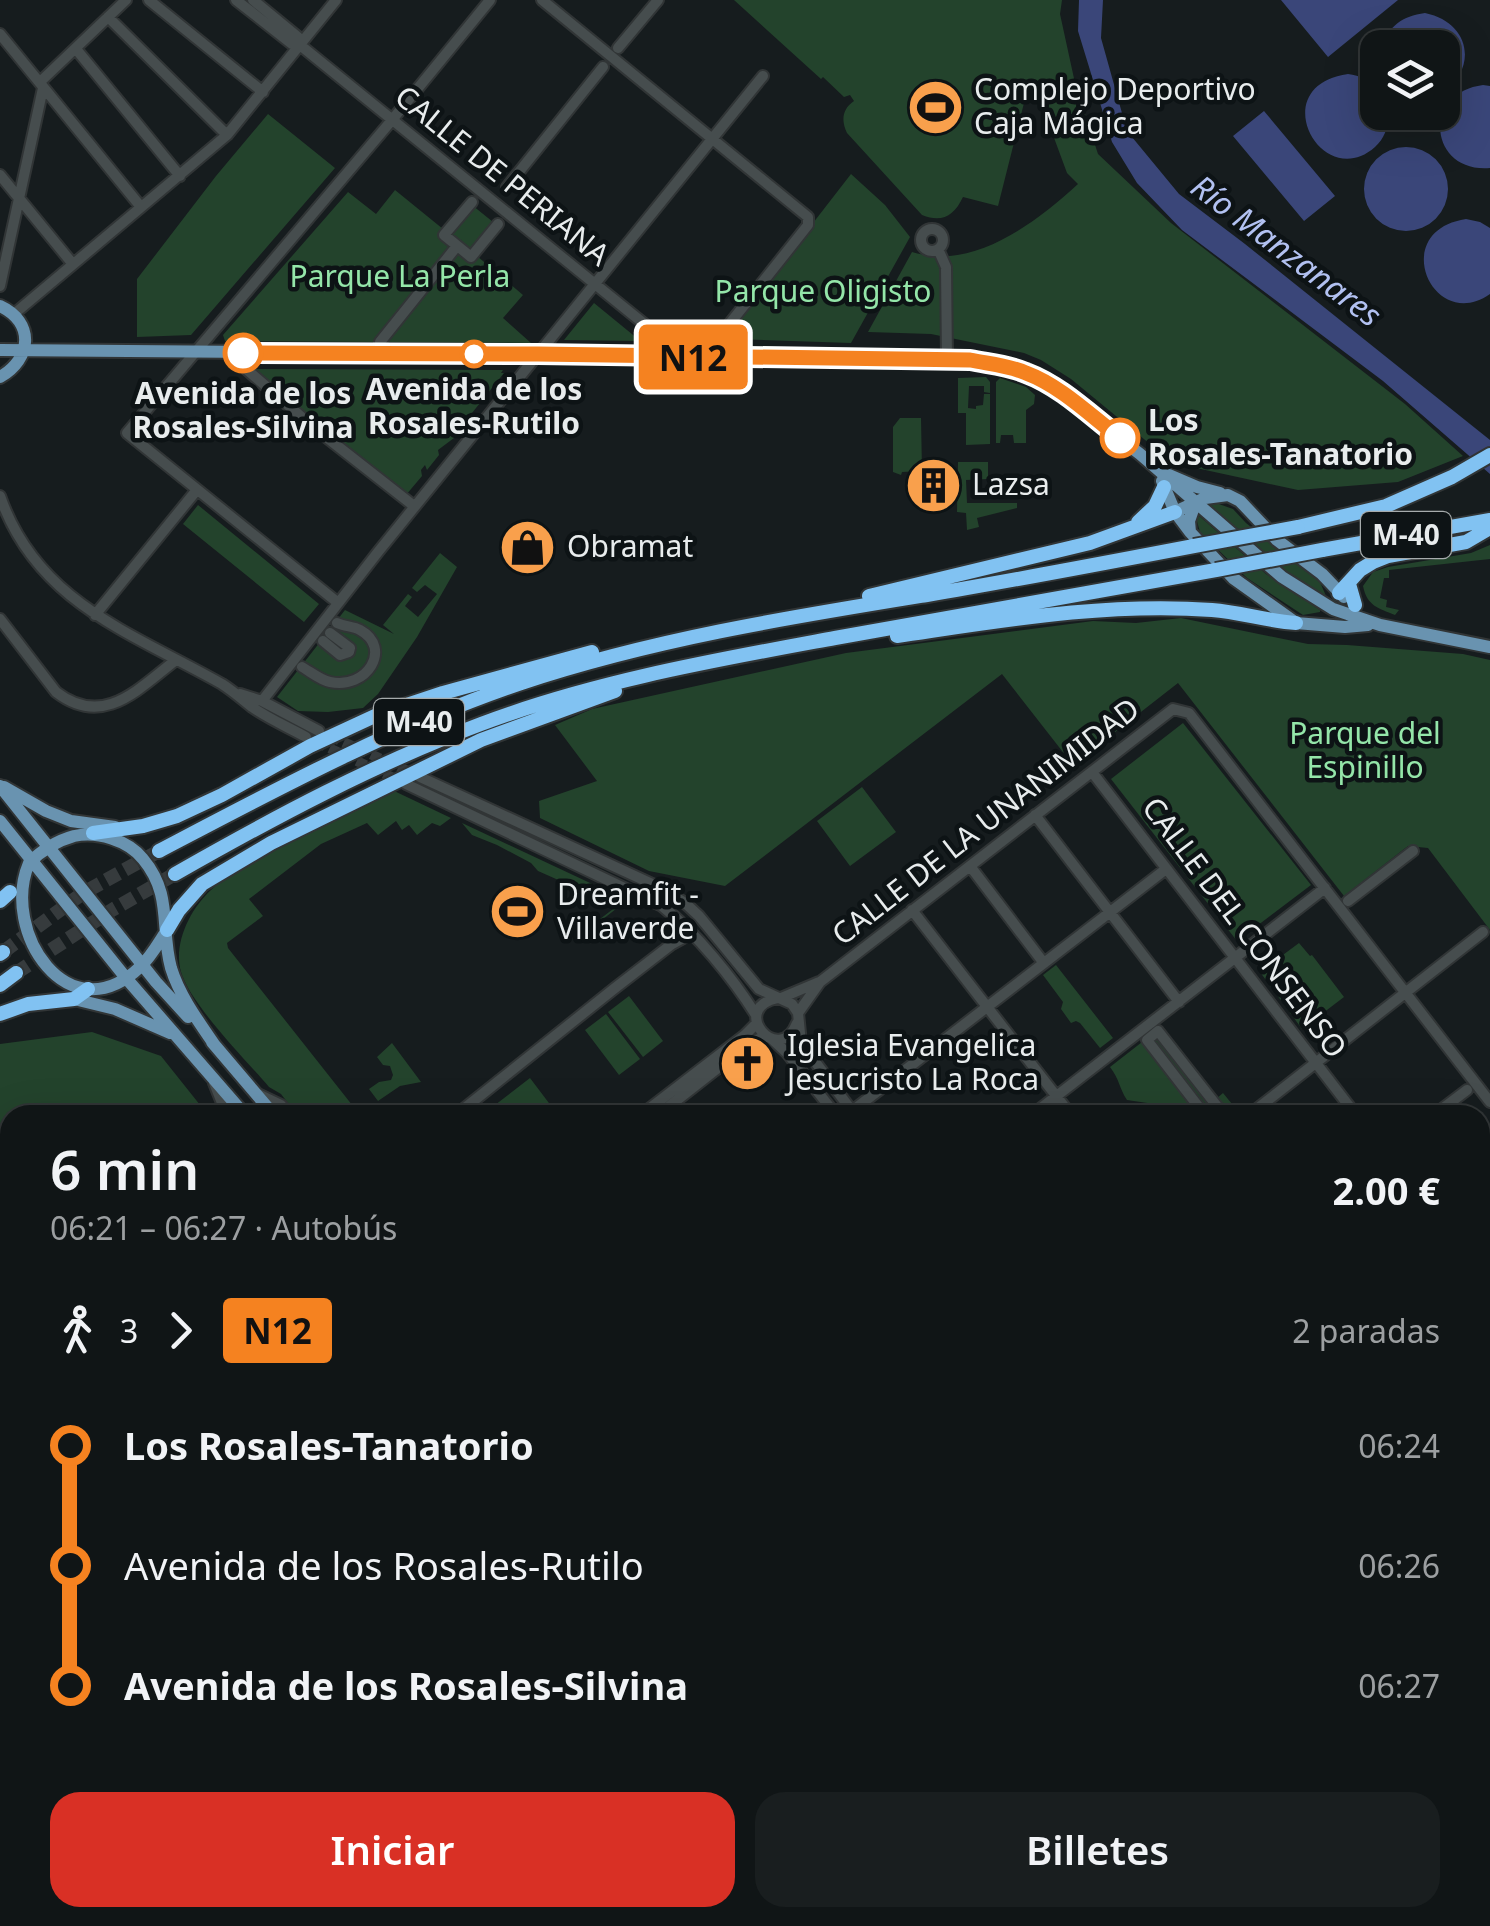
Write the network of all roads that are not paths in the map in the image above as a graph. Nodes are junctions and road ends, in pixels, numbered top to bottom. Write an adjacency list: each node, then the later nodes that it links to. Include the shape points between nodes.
1 (126, 0): 9 (street)
2 (149, 0): 17 (street)
3 (236, 0): 11 (street, CALLE DE PERIANA)
4 (253, 0): 11 (street, CALLE DE PERIANA)
5 (336, 0): 11 (street)
6 (490, 0): 18 (street)
7 (542, 0): 20 (street)
8 (658, 0): 12 (street)
9 (108, 17): 13 (street); 19 (street)
10 (0, 34): 16 (street)
11 (300, 45): 17 (street); 18 (street, CALLE DE PERIANA)
12 (618, 48)
13 (76, 49): 16 (street); 22 (street)
14 (603, 67): 23 (street)
15 (763, 76): 20 (street)
16 (42, 85): 24 (street); 26 (street)
17 (263, 92): 19 (street)
18 (392, 120): 32 (street, CALLE DE PERIANA); 39 (street)
19 (227, 135): 22 (street)
20 (712, 138): 32 (street); 42 (street, via 808,217 808,226 722,332)
21 (0, 175): 24 (street)
22 (180, 176): 26 (street)
23 (506, 186)
24 (19, 198): 30 (street); 31 (street)
25 (472, 202): 28 (street, via 444,235)
26 (141, 208): 31 (street)
27 (498, 224): 28 (street, via 471,257)
28 (457, 246): 36 (street)
29 (938, 249): 43 (street, via 946,267)
30 (2, 262): 33 (street)
31 (72, 264): 35 (street)
32 (594, 283): 40 (street); 41 (street, CALLE DE PERIANA, via 653,331)
33 (0, 286)
34 (0, 306): 35 (main road)
35 (14, 314): 38 (main road, via 22,324)
36 (380, 342)
37 (0, 350): 38 (main road)
38 (24, 350): 39 (main road); 45 (main road)
39 (194, 352): 40 (main road); 49 (street, via 128,433)
40 (538, 354): 41 (main road); 53 (street)
41 (656, 356): 42 (main road)
42 (715, 358): 43 (main road)
43 (946, 360): 47 (main road, via 1030,374)
44 (246, 369): 53 (street)
45 (0, 377)
46 (1490, 455): 57 (highway, M-40, bridge, via 1386,506 1298,527)
47 (1157, 469): 48 (main road); 50 (main road); 52 (main road)
48 (1164, 487): 54 (main road); 56 (highway, via 1155,506)
49 (196, 490): 59 (street); 62 (street)
50 (1228, 495): 52 (main road); 58 (main road)
51 (0, 496): 62 (street, via 29,554)
52 (1195, 504): 54 (main road); 57 (main road); 61 (main road, via 1282,578)
53 (414, 506): 59 (street)
54 (1174, 512): 56 (highway); 57 (main road)
55 (1490, 524): 58 (highway, via 1466,542 1373,562); 70 (highway, M-40, bridge)
56 (1125, 530): 63 (highway)
57 (1192, 539): 63 (highway, M-40, via 1010,581); 65 (main road, via 1234,578)
58 (1344, 588): 60 (highway); 61 (main road)
59 (337, 602): 75 (street)
60 (1355, 605): 66 (main road)
61 (1333, 609): 65 (main road); 66 (main road)
62 (96, 615): 71 (street)
63 (791, 617): 68 (highway, M-40)
64 (0, 620): 71 (street, via 56,692 86,707 122,701)
65 (1302, 624): 66 (main road); 70 (highway, via 1214,610 1118,610)
66 (1380, 625): 69 (main road)
67 (330, 632): 72 (street, via 359,629 370,641 371,669 332,683)
68 (697, 636): 84 (highway, via 628,644 443,692 310,746 177,816); 87 (highway, M-40, via 583,664 450,709 325,764)
69 (1490, 646)
70 (762, 651): 73 (highway, M-40)
71 (176, 660): 74 (street)
72 (302, 667)
73 (682, 667): 92 (highway, M-40, via 586,690 415,750); 98 (highway, via 481,740 271,843 202,884)
74 (234, 692): 75 (street); 77 (street)
75 (262, 701): 76 (street)
76 (319, 731)
77 (306, 737)
78 (1092, 772): 82 (street, CALLE DE LA UNANIMIDAD); 91 (street, CALLE DEL CONSENSO); 93 (street, CALLE DE LA UNANIMIDAD, via 1173,708 1189,712)
79 (420, 776): 110 (street, via 671,893 760,988)
80 (406, 784): 100 (street, via 643,896)
81 (0, 785): 84 (main road, via 71,821); 86 (main road)
82 (1035, 816): 90 (street, CALLE DE LA UNANIMIDAD); 97 (street)
83 (0, 820): 89 (main road)
84 (123, 828): 85 (highway)
85 (92, 833): 86 (main road); 98 (main road, via 142,857 162,890)
86 (47, 847): 89 (main road); 103 (main road)
87 (159, 851)
88 (1413, 851): 94 (street)
89 (31, 862): 95 (main road); 105 (main road)
90 (970, 866): 96 (street, CALLE DE LA UNANIMIDAD); 102 (street)
91 (1166, 868): 97 (street); 101 (street, CALLE DEL CONSENSO)
92 (175, 874)
93 (1326, 888): 101 (street); 109 (street, CALLE DE LA UNANIMIDAD)
94 (1348, 901)
95 (6, 903)
96 (912, 910): 106 (street, CALLE DE LA UNANIMIDAD); 113 (street)
97 (1110, 911): 102 (street); 112 (street)
98 (167, 930): 103 (main road); 119 (main road, via 181,994)
99 (1483, 932): 109 (street)
100 (692, 933): 116 (street); 130 (street)
101 (1235, 958): 112 (street); 120 (street, CALLE DEL CONSENSO)
102 (1043, 962): 113 (street)
103 (142, 965): 105 (main road); 119 (main road)
104 (20, 966): 107 (highway); 108 (main road)
105 (126, 978): 108 (main road); 117 (main road)
106 (820, 982): 110 (street, CALLE DE LA UNANIMIDAD); 115 (street, CALLE DE LA UNANIMIDAD)
107 (0, 985)
108 (88, 989): 111 (highway)
109 (1405, 994): 120 (street); 125 (street, CALLE DE LA UNANIMIDAD)
110 (780, 998): 115 (street); 116 (street, via 760,1006)
111 (74, 999): 114 (highway); 117 (main road, via 115,1008)
112 (1179, 1002): 124 (street)
113 (986, 1006): 124 (street); 135 (street)
114 (0, 1014)
115 (798, 1017): 118 (street, via 788,1036); 134 (street, via 800,1043)
116 (756, 1019): 118 (street); 131 (street)
117 (175, 1035): 121 (main road)
118 (769, 1038): 132 (street, via 751,1042); 133 (street)
119 (216, 1047): 123 (main road)
120 (1316, 1064): 140 (street); 141 (street, CALLE DEL CONSENSO)
121 (212, 1077): 126 (street); 127 (main road)
122 (1466, 1090): 142 (street)
123 (255, 1092): 128 (main road); 129 (street)
124 (1056, 1096): 136 (street); 137 (street)
125 (1490, 1102)
126 (223, 1105)
127 (236, 1105)
128 (266, 1105)
129 (279, 1105)
130 (465, 1105)
131 (654, 1105)
132 (671, 1105)
133 (828, 1105)
134 (847, 1105)
135 (863, 1105)
136 (1045, 1105)
137 (1063, 1105)
138 (1198, 1105): 139 (street, via 1147,1040 1158,1031)
139 (1216, 1105)
140 (1261, 1105)
141 (1348, 1105)
142 (1447, 1105)
143 (1490, 1882): 144 (main road)
144 (1490, 1894)

